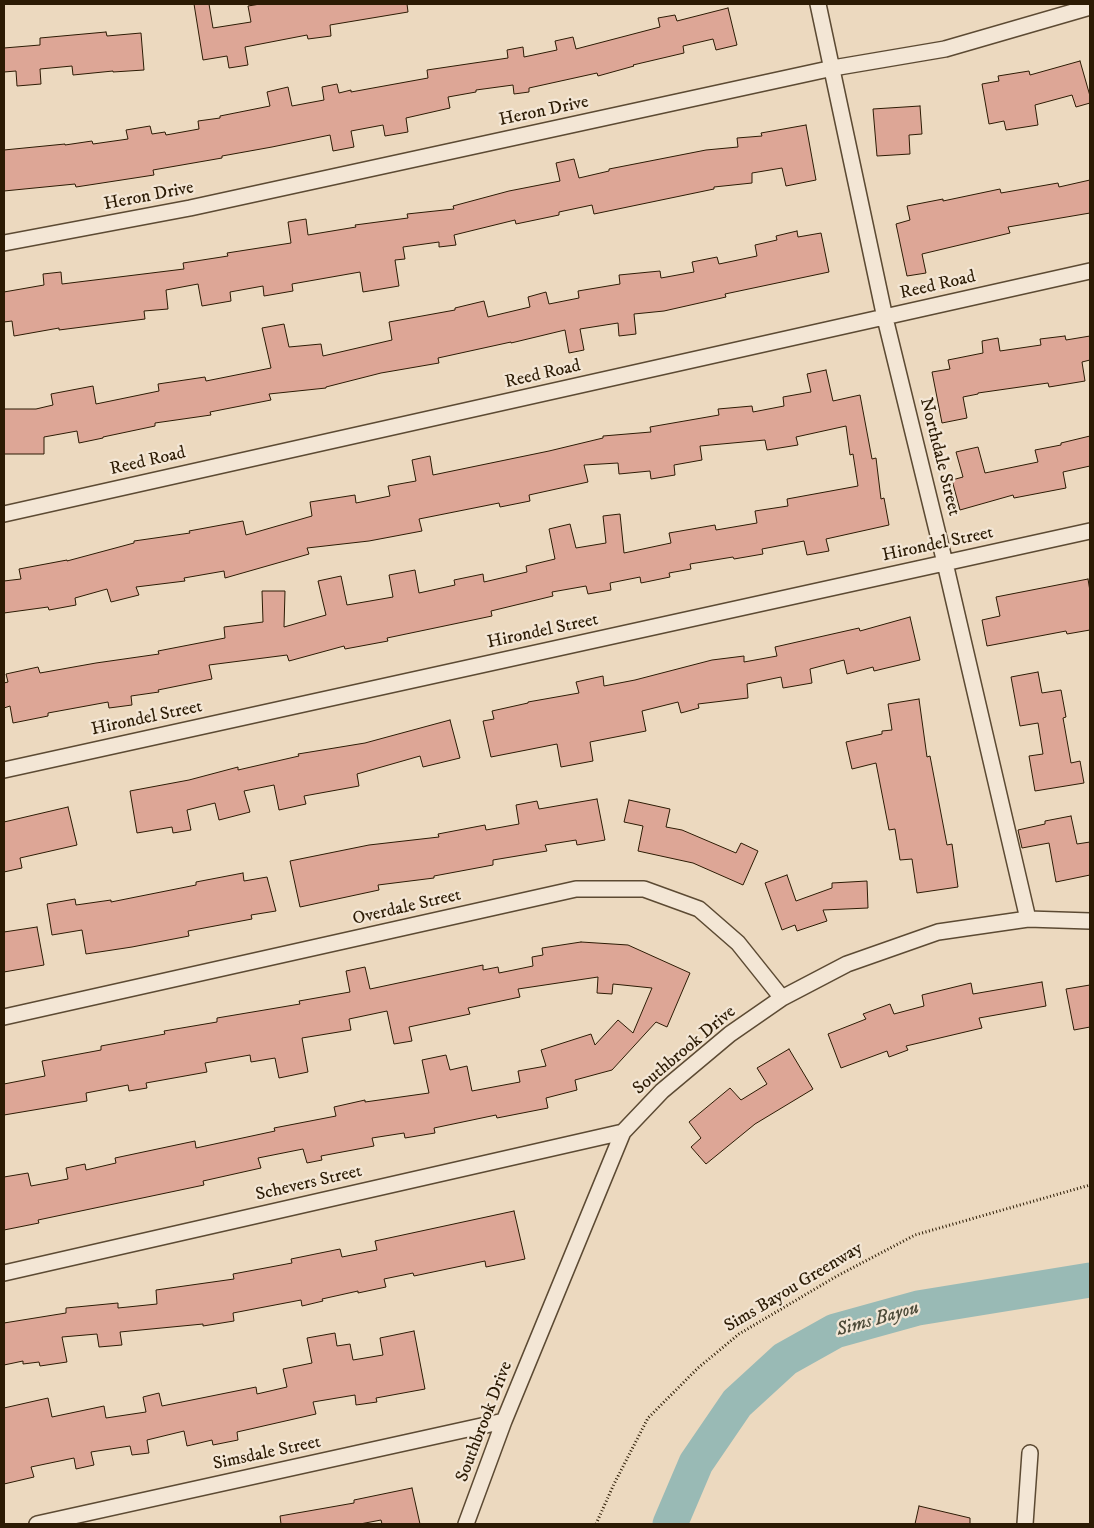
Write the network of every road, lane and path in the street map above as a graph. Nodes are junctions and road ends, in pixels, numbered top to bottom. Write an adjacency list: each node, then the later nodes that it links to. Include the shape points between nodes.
1 (818, 4): 3 (street, Northdale Street)
2 (1090, 7): 3 (street, Heron Drive, via 945,49)
3 (833, 68): 4 (street, Heron Drive, via 190,208); 6 (street, Northdale Street)
4 (4, 243)
5 (1090, 271): 6 (street, Reed Road)
6 (885, 318): 7 (street, Reed Road); 9 (street, Northdale Street)
7 (4, 514)
8 (1090, 530): 9 (street, Hirondel Street)
9 (945, 563): 10 (street, Hirondel Street); 11 (street, Northdale Street)
10 (4, 770)
11 (1028, 919): 12 (street, Southbrook Drive); 13 (street, Southbrook Drive, via 938,932 847,964)
12 (1090, 921)
13 (782, 998): 14 (street, Overdale Street, via 738,943 699,909 644,889 576,889); 15 (street, Southbrook Drive, via 730,1034 662,1091)
14 (4, 1017)
15 (624, 1132): 17 (street, Schevers Street); 18 (street, Southbrook Drive)
16 (1090, 1185): 22 (path, Sims Bayou Greenway, via 915,1235 837,1276 739,1334 698,1368 648,1418)
17 (4, 1272)
18 (504, 1421): 20 (street, Simsdale Street); 21 (street, Southbrook Drive)
19 (1030, 1453): 23 (street)
20 (37, 1524)
21 (466, 1524)
22 (596, 1524)
23 (1025, 1524)

